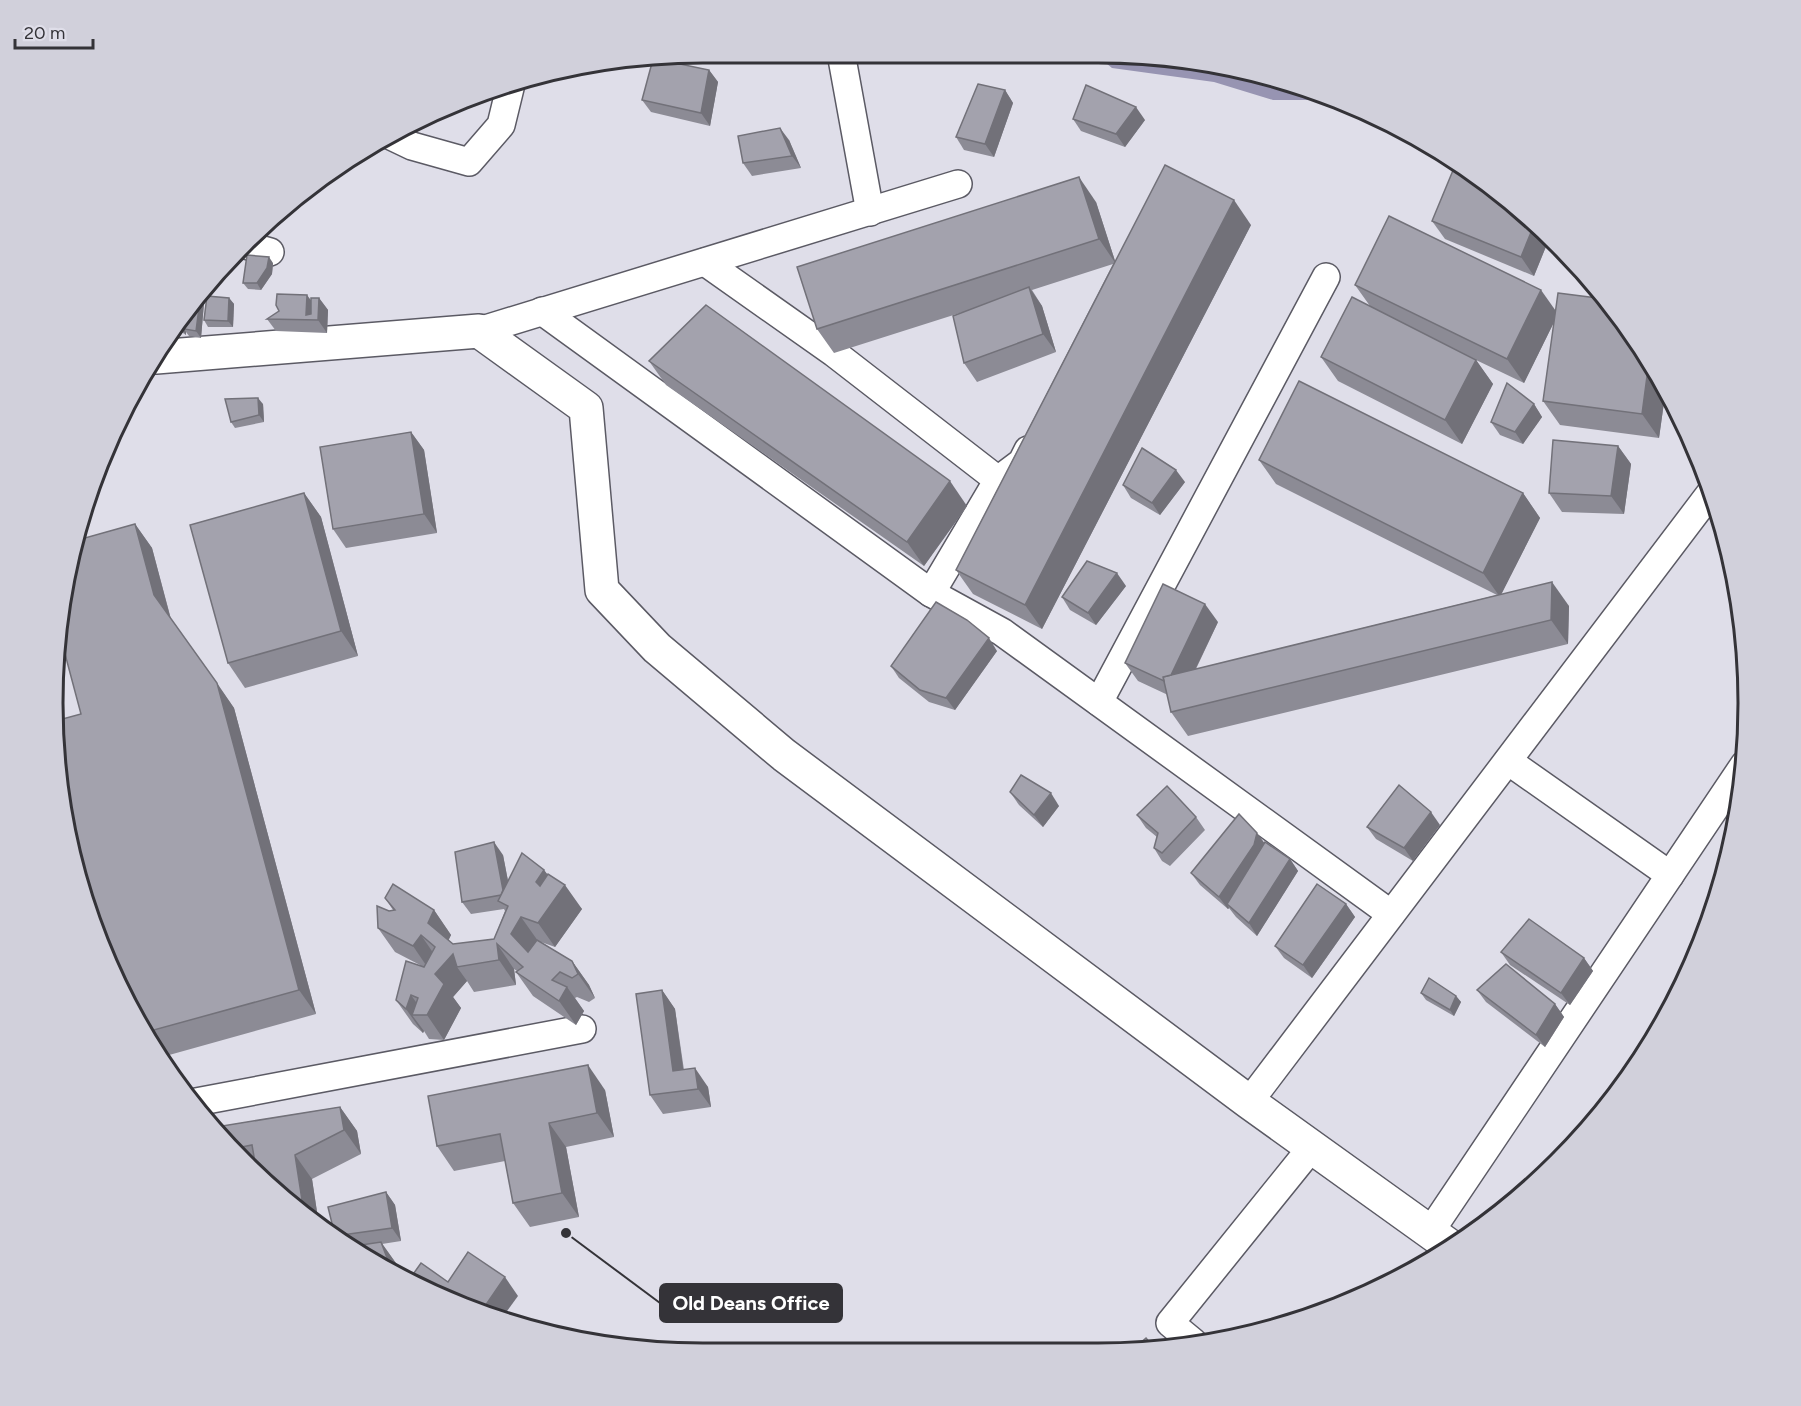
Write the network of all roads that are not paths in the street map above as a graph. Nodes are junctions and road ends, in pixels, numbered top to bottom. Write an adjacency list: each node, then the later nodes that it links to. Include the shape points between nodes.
1 (844, 63): 5 (street)
2 (509, 93): 3 (street, via 501,125 469,162)
3 (400, 140)
4 (958, 184): 5 (street)
5 (870, 212): 8 (street)
6 (253, 247): 7 (street)
7 (270, 252)
8 (705, 262): 10 (street); 14 (street, via 834,353)
9 (1326, 277): 17 (street)
10 (542, 311): 11 (street); 16 (street)
11 (478, 331): 12 (street); 24 (street, via 586,408 602,590 657,648 784,755)
12 (165, 356)
13 (1038, 431): 14 (street, via 1022,462)
14 (998, 480): 16 (street)
15 (1705, 501): 18 (street)
16 (931, 593): 17 (street, via 1002,632)
17 (1099, 702): 21 (street)
18 (1508, 761): 20 (street); 21 (street)
19 (1734, 780): 20 (street)
20 (1670, 875): 26 (street)
21 (1391, 914): 24 (street)
22 (582, 1029): 23 (street)
23 (202, 1101)
24 (1249, 1102): 25 (street)
25 (1312, 1147): 26 (street); 27 (street, via 1170,1323)
26 (1440, 1239)
27 (1187, 1337)

